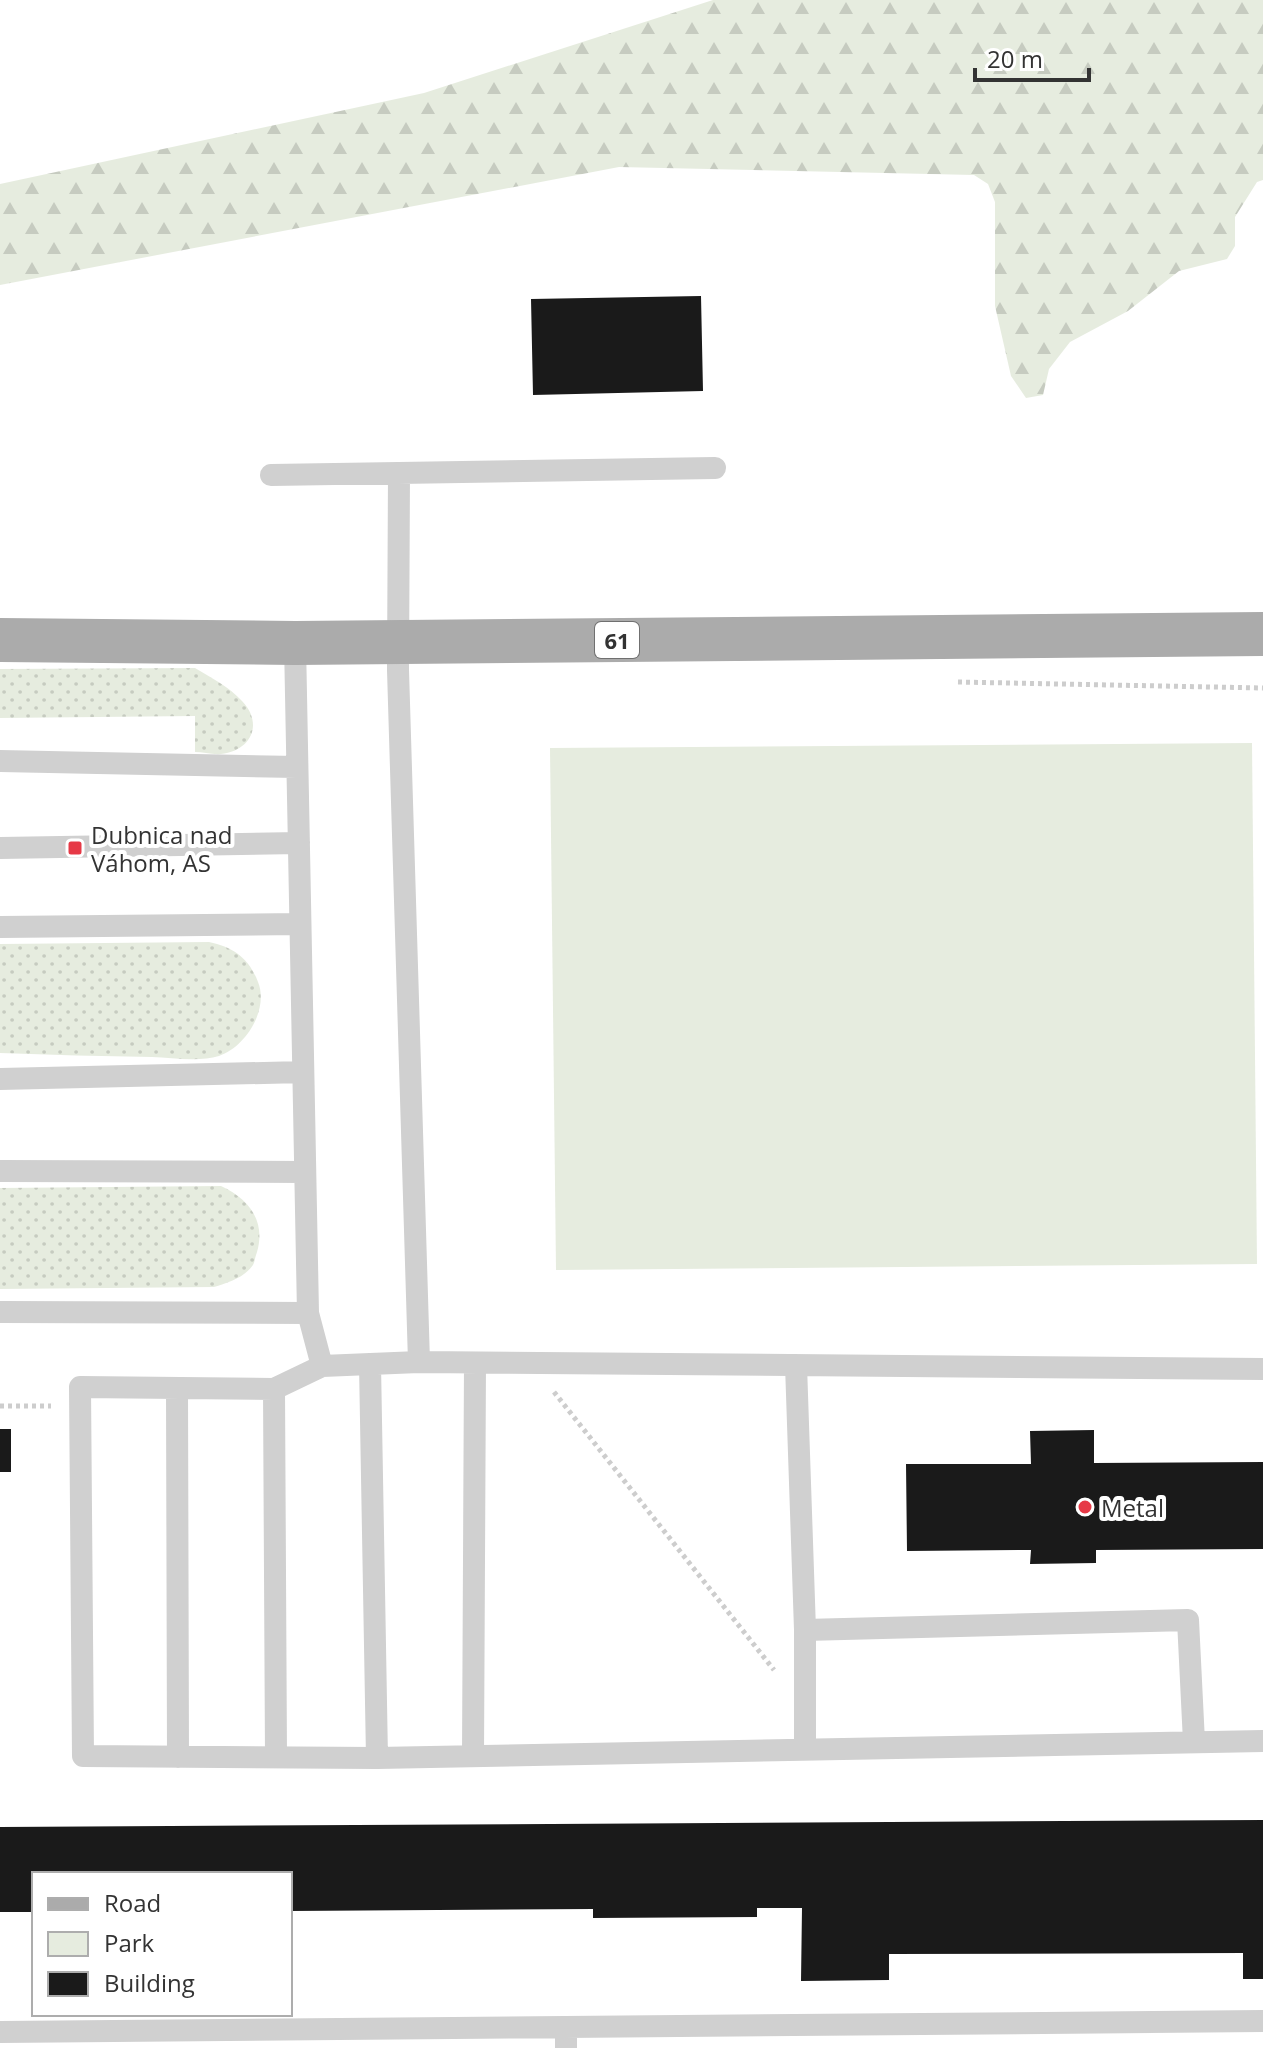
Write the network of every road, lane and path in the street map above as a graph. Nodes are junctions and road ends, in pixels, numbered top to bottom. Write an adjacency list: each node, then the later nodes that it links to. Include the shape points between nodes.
1 (715, 468): 2 (lane)
2 (399, 473): 3 (lane); 6 (lane)
3 (271, 475)
4 (1263, 634): 6 (main road, 61)
5 (0, 640): 7 (main road, 61)
6 (397, 641): 7 (main road, 61); 20 (lane)
7 (295, 643): 9 (lane)
8 (0, 761): 9 (lane)
9 (297, 767): 10 (lane)
10 (299, 843): 11 (lane); 12 (lane)
11 (0, 848)
12 (300, 924): 13 (lane); 14 (lane)
13 (0, 927)
14 (303, 1072): 15 (lane); 17 (lane)
15 (0, 1079)
16 (0, 1171): 17 (lane)
17 (305, 1172): 19 (lane)
18 (0, 1312): 19 (lane)
19 (308, 1313): 25 (lane)
20 (419, 1362): 21 (lane); 23 (lane)
21 (475, 1363): 22 (lane); 36 (lane)
22 (531, 1363): 24 (lane); 32 (path)
23 (370, 1364): 25 (lane); 39 (lane)
24 (796, 1365): 26 (lane); 31 (lane)
25 (322, 1366): 28 (lane)
26 (1263, 1369)
27 (177, 1388): 28 (lane); 30 (lane, via 80,1387); 37 (lane)
28 (274, 1389): 38 (lane)
29 (0, 1406): 30 (path)
30 (80, 1406): 37 (lane, via 83,1756)
31 (805, 1630): 32 (lane); 34 (lane, via 1188,1620)
32 (805, 1708): 35 (lane)
33 (1263, 1741): 34 (lane)
34 (1194, 1742): 35 (lane)
35 (805, 1749): 36 (lane)
36 (473, 1756): 39 (lane)
37 (178, 1757): 38 (lane)
38 (276, 1757): 39 (lane)
39 (377, 1758)
40 (1263, 2021): 42 (lane)
41 (0, 2032): 42 (lane)
42 (566, 2037)

